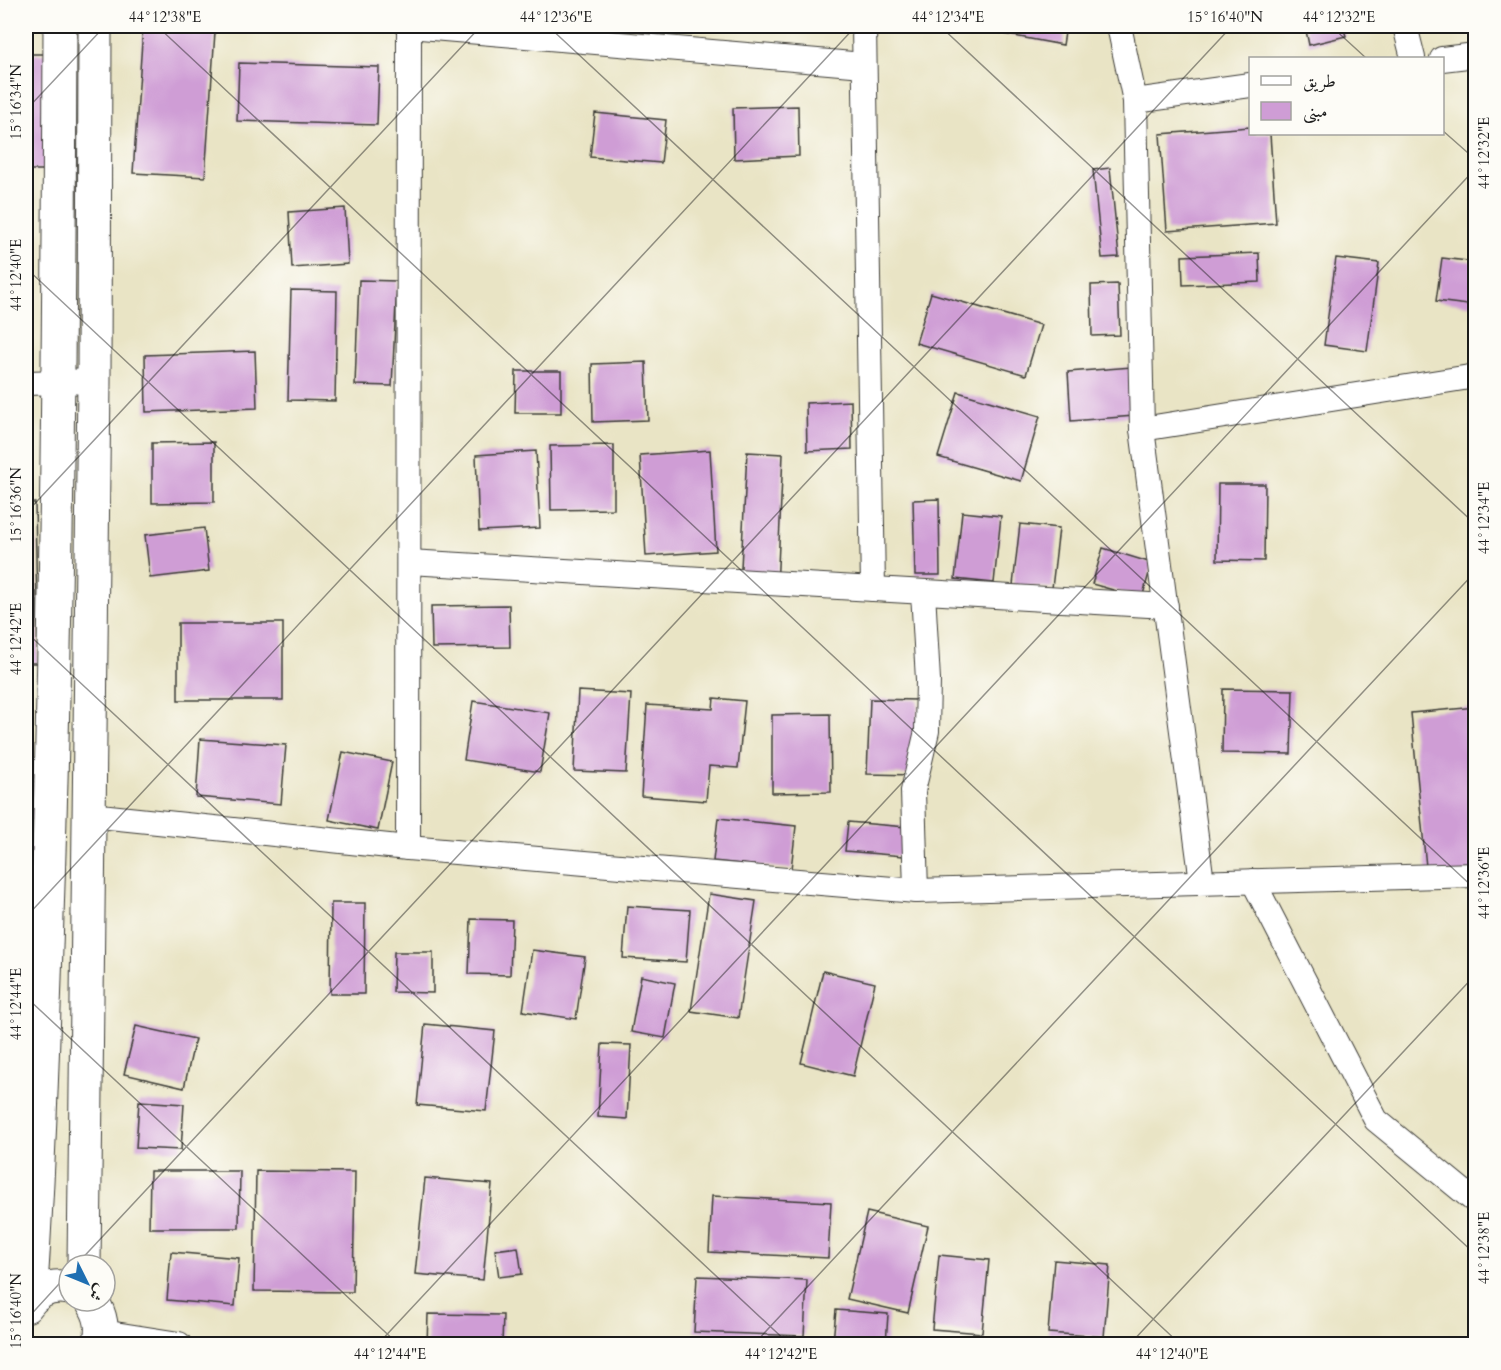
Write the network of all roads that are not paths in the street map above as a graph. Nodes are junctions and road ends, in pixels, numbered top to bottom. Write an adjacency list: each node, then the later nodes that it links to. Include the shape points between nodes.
1 (60, 26): 15 (street)
2 (95, 26): 14 (street)
3 (409, 26): 10 (street); 18 (street)
4 (864, 26): 10 (street)
5 (1119, 26): 12 (street)
6 (1405, 26): 8 (street)
7 (1476, 55): 9 (street)
8 (1413, 57)
9 (1444, 59)
10 (864, 65): 19 (street)
11 (1249, 86): 12 (street)
12 (1135, 101): 17 (street)
13 (1476, 376): 17 (street)
14 (94, 381): 15 (street); 22 (street)
15 (59, 382): 16 (street); 31 (street, via 38,1198)
16 (26, 383)
17 (1142, 429): 21 (street)
18 (409, 562): 19 (street); 23 (street)
19 (873, 589): 20 (street)
20 (923, 592): 21 (street); 27 (street, via 928,690 927,731 913,791)
21 (1166, 606): 26 (street)
22 (90, 815): 23 (street); 29 (street)
23 (408, 848): 27 (street)
24 (1476, 875): 25 (street)
25 (1253, 881): 26 (street); 28 (street, via 1376,1120)
26 (1203, 882): 27 (street)
27 (916, 891)
28 (1476, 1202)
29 (84, 1253)
30 (57, 1287): 31 (street, via 46,1288)
31 (27, 1302)
32 (98, 1313): 33 (street, via 102,1321)
33 (100, 1338): 34 (street)
34 (179, 1344)

